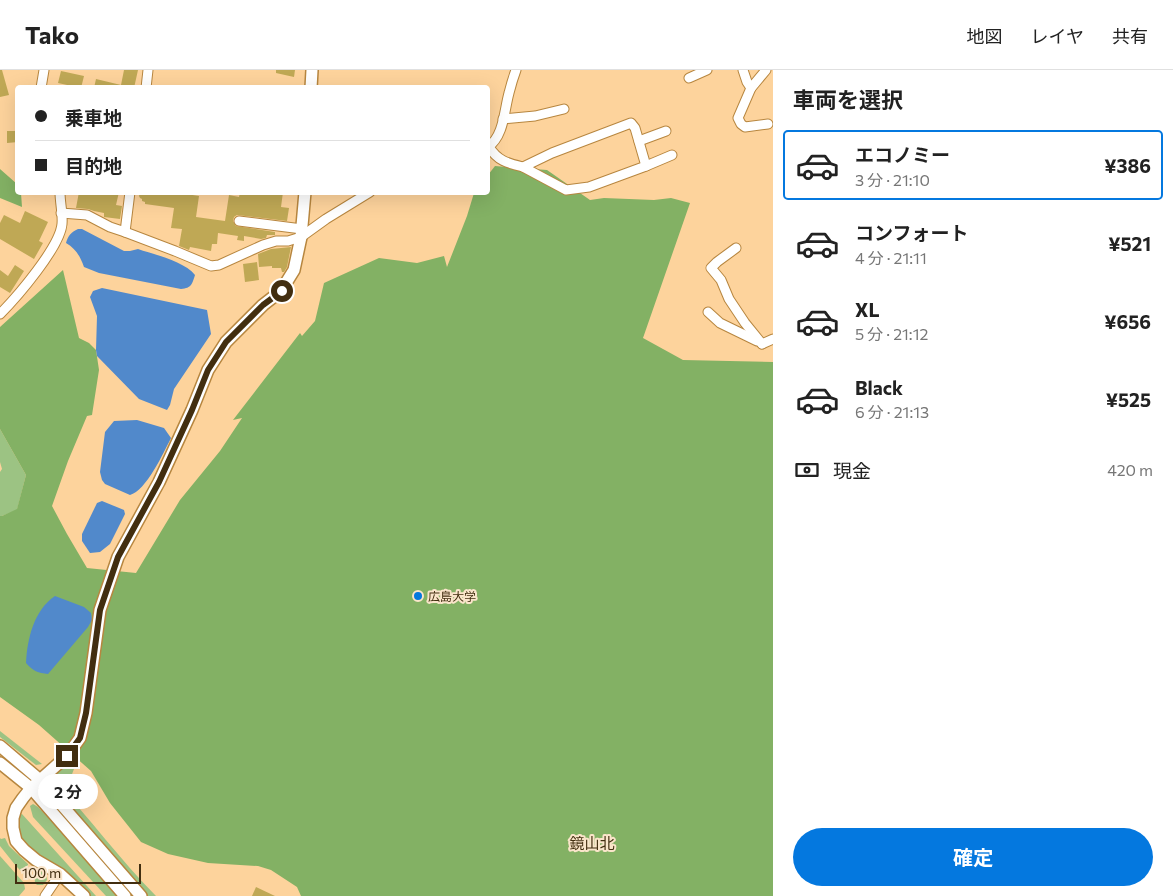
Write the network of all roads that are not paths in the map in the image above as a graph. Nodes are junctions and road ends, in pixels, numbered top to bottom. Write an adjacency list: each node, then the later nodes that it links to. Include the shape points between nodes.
1 (44, 70): 9 (street)
2 (148, 70): 10 (street)
3 (312, 70): 11 (street)
4 (516, 70): 14 (street)
5 (707, 70): 8 (street)
6 (743, 70): 12 (street)
7 (766, 70): 12 (street)
8 (689, 78)
9 (42, 85)
10 (146, 85)
11 (311, 85)
12 (752, 88): 15 (street, via 738,118 745,127)
13 (564, 109): 14 (street)
14 (503, 119): 18 (street, via 496,140)
15 (768, 124)
16 (666, 131): 17 (street)
17 (639, 141): 21 (street); 22 (street, via 631,123)
18 (490, 145)
19 (490, 150): 22 (street, via 506,163)
20 (672, 155): 21 (street)
21 (646, 166): 22 (street, via 589,187 566,190)
22 (523, 167)
23 (60, 195): 27 (street)
24 (130, 195): 29 (street)
25 (305, 195): 30 (street)
26 (365, 195): 30 (street)
27 (61, 213): 29 (street, via 87,215); 32 (street, via 58,239 36,272)
28 (239, 221): 30 (street)
29 (124, 232): 30 (street, via 211,266 263,245 288,241)
30 (301, 233): 38 (street, via 294,270 282,291 226,342 208,370 159,482 118,557 100,610 80,738 67,756)
31 (736, 248): 35 (street, via 711,268)
32 (2, 308)
33 (708, 312): 35 (street, via 720,323)
34 (773, 339): 35 (street)
35 (762, 344)
36 (0, 746): 38 (street)
37 (0, 763): 38 (street)
38 (36, 784): 39 (street, via 16,808 13,828 16,841 36,860); 42 (street); 43 (street)
39 (60, 874): 40 (street); 41 (street)
40 (45, 896)
41 (84, 896)
42 (125, 896)
43 (141, 896)

